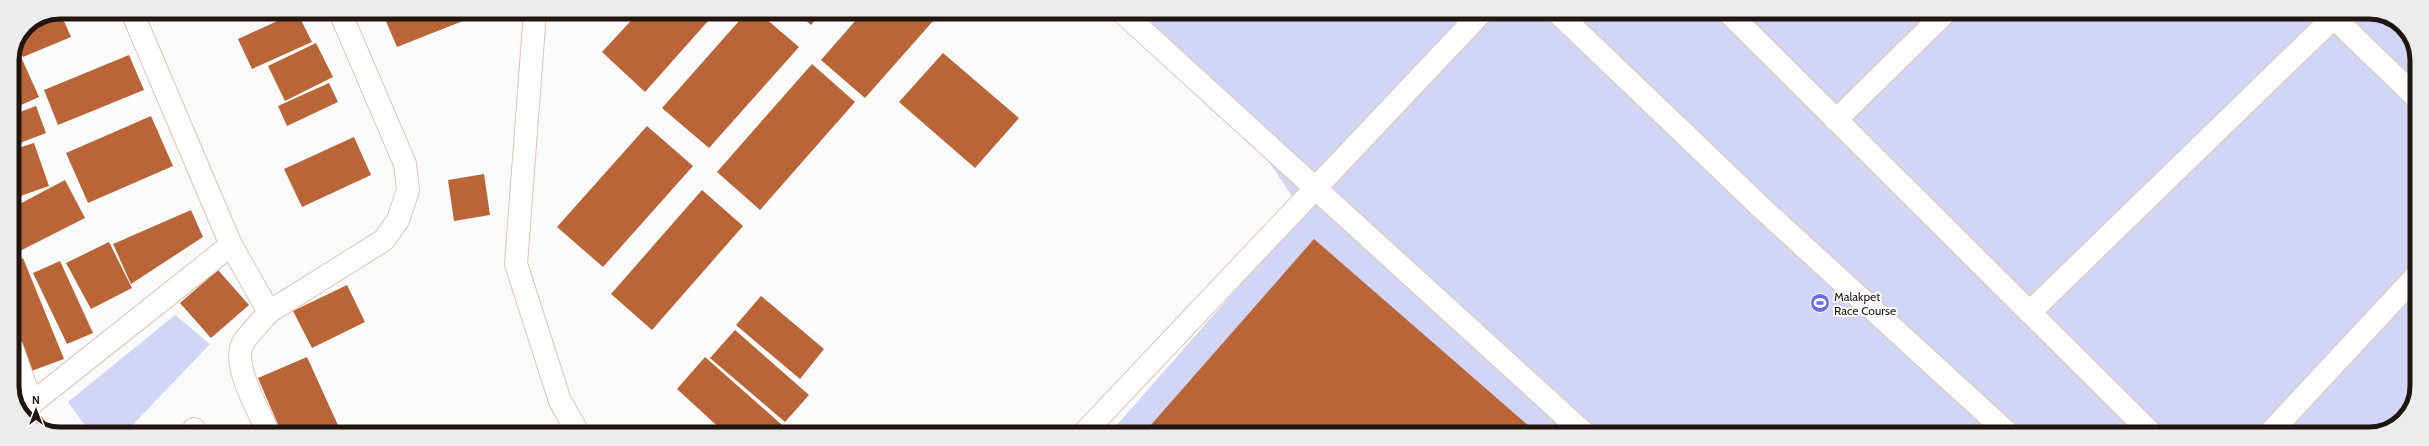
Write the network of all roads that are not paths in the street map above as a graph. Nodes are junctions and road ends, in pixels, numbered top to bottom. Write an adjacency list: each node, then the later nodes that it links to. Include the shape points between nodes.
1 (135, 19): 14 (street)
2 (343, 19): 16 (street, via 405,164 408,190 398,220 384,240)
3 (534, 19): 21 (street, via 516,264 560,401)
4 (1130, 19): 13 (street)
5 (1475, 19): 13 (street)
6 (1565, 19): 24 (street, via 1766,212)
7 (1735, 19): 12 (street)
8 (1939, 19): 12 (street)
9 (2327, 19): 17 (street)
10 (2335, 19): 11 (street)
11 (2410, 91)
12 (1836, 120): 17 (street)
13 (1315, 186): 22 (street); 23 (street)
14 (231, 245): 16 (street); 19 (street)
15 (2410, 283): 26 (street)
16 (269, 312): 20 (street, via 243,344 241,357 243,375)
17 (2030, 312): 25 (street)
18 (19, 376): 19 (street)
19 (27, 408)
20 (266, 427)
21 (575, 427)
22 (1090, 427)
23 (1577, 427)
24 (2000, 427)
25 (2145, 427)
26 (2276, 427)

